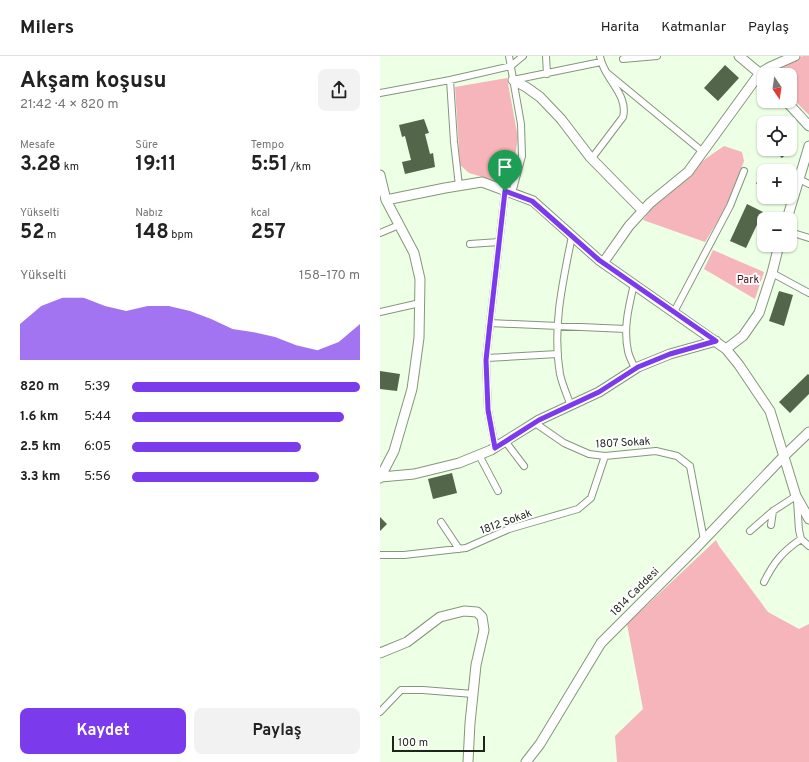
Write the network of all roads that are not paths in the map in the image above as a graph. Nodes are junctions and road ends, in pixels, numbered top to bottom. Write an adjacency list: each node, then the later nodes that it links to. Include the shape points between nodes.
1 (509, 56): 9 (street)
2 (523, 56): 9 (street)
3 (546, 56): 13 (street)
4 (657, 56): 8 (street)
5 (739, 56): 11 (street)
6 (794, 56): 10 (street)
7 (600, 59): 12 (street); 13 (street)
8 (624, 59)
9 (511, 66): 14 (street); 15 (street)
10 (768, 68)
11 (757, 71)
12 (606, 72): 21 (street); 22 (street, via 622,97 624,112 623,117)
13 (547, 74): 15 (street)
14 (450, 80): 17 (street); 27 (street)
15 (513, 80): 22 (street, via 540,97 561,118); 28 (street, via 522,156)
16 (757, 82): 21 (street)
17 (380, 93)
18 (792, 108): 19 (street)
19 (809, 126)
20 (809, 146): 25 (street)
21 (703, 152): 30 (street, via 688,172)
22 (592, 158): 30 (street)
23 (744, 171): 46 (street, via 730,206)
24 (380, 175): 29 (street)
25 (799, 179): 26 (street); 31 (street)
26 (809, 184)
27 (459, 186): 28 (street, via 482,182); 29 (street)
28 (509, 192): 35 (street, via 532,201); 37 (street)
29 (383, 200): 32 (street)
30 (643, 211): 40 (street)
31 (789, 212)
32 (399, 225): 33 (street); 44 (street, via 414,254 420,279)
33 (380, 233)
34 (797, 234): 36 (street)
35 (572, 236): 40 (street); 48 (street, via 559,303)
36 (809, 238)
37 (499, 242): 38 (street); 47 (street)
38 (470, 244)
39 (777, 252): 41 (street)
40 (603, 263): 42 (street)
41 (772, 273): 43 (street); 51 (street, via 760,313 743,336)
42 (634, 284): 46 (street); 49 (street)
43 (809, 294)
44 (420, 303): 45 (street); 64 (street, via 419,338 412,389 394,451)
45 (380, 312)
46 (674, 312): 50 (street)
47 (490, 323): 48 (street); 53 (street)
48 (558, 326): 49 (street); 52 (street)
49 (626, 329): 54 (street, via 628,352)
50 (716, 341): 51 (street); 54 (street, via 670,354)
51 (726, 349): 62 (street, via 770,411)
52 (558, 354): 53 (street); 55 (street, via 560,375)
53 (487, 358): 59 (street, via 488,410)
54 (635, 369): 55 (street)
55 (571, 406): 56 (street)
56 (535, 423): 58 (street); 61 (street, 1807 Sokak, via 564,443 589,454)
57 (809, 432): 62 (street, 1814 Caddesi)
58 (505, 441): 59 (street); 63 (street)
59 (495, 448): 60 (street)
60 (479, 455): 64 (street, via 459,463 414,474); 65 (street)
61 (605, 456): 74 (street, 1807 Sokak, via 656,451 677,456 690,466); 76 (street, 1812 Sokak, via 591,498 578,509 509,529 466,548)
62 (783, 457): 66 (street); 74 (street, 1814 Caddesi)
63 (524, 466)
64 (381, 478)
65 (498, 491)
66 (797, 497): 67 (street); 68 (street); 73 (street)
67 (806, 510): 69 (street)
68 (773, 511): 71 (street); 72 (street)
69 (809, 519)
70 (441, 522): 76 (street)
71 (771, 525)
72 (750, 531)
73 (801, 539): 75 (street); 78 (street, via 789,547 773,564)
74 (704, 540): 83 (street, 1814 Caddesi, via 600,643 540,744)
75 (809, 546)
76 (459, 548): 77 (street, 1812 Sokak, via 404,556)
77 (380, 556)
78 (764, 582)
79 (380, 652): 80 (street, via 407,642 440,617 464,611 476,612 482,616 484,630)
80 (473, 694): 81 (street, via 401,690); 82 (street)
81 (380, 712)
82 (468, 762)
83 (526, 762)

